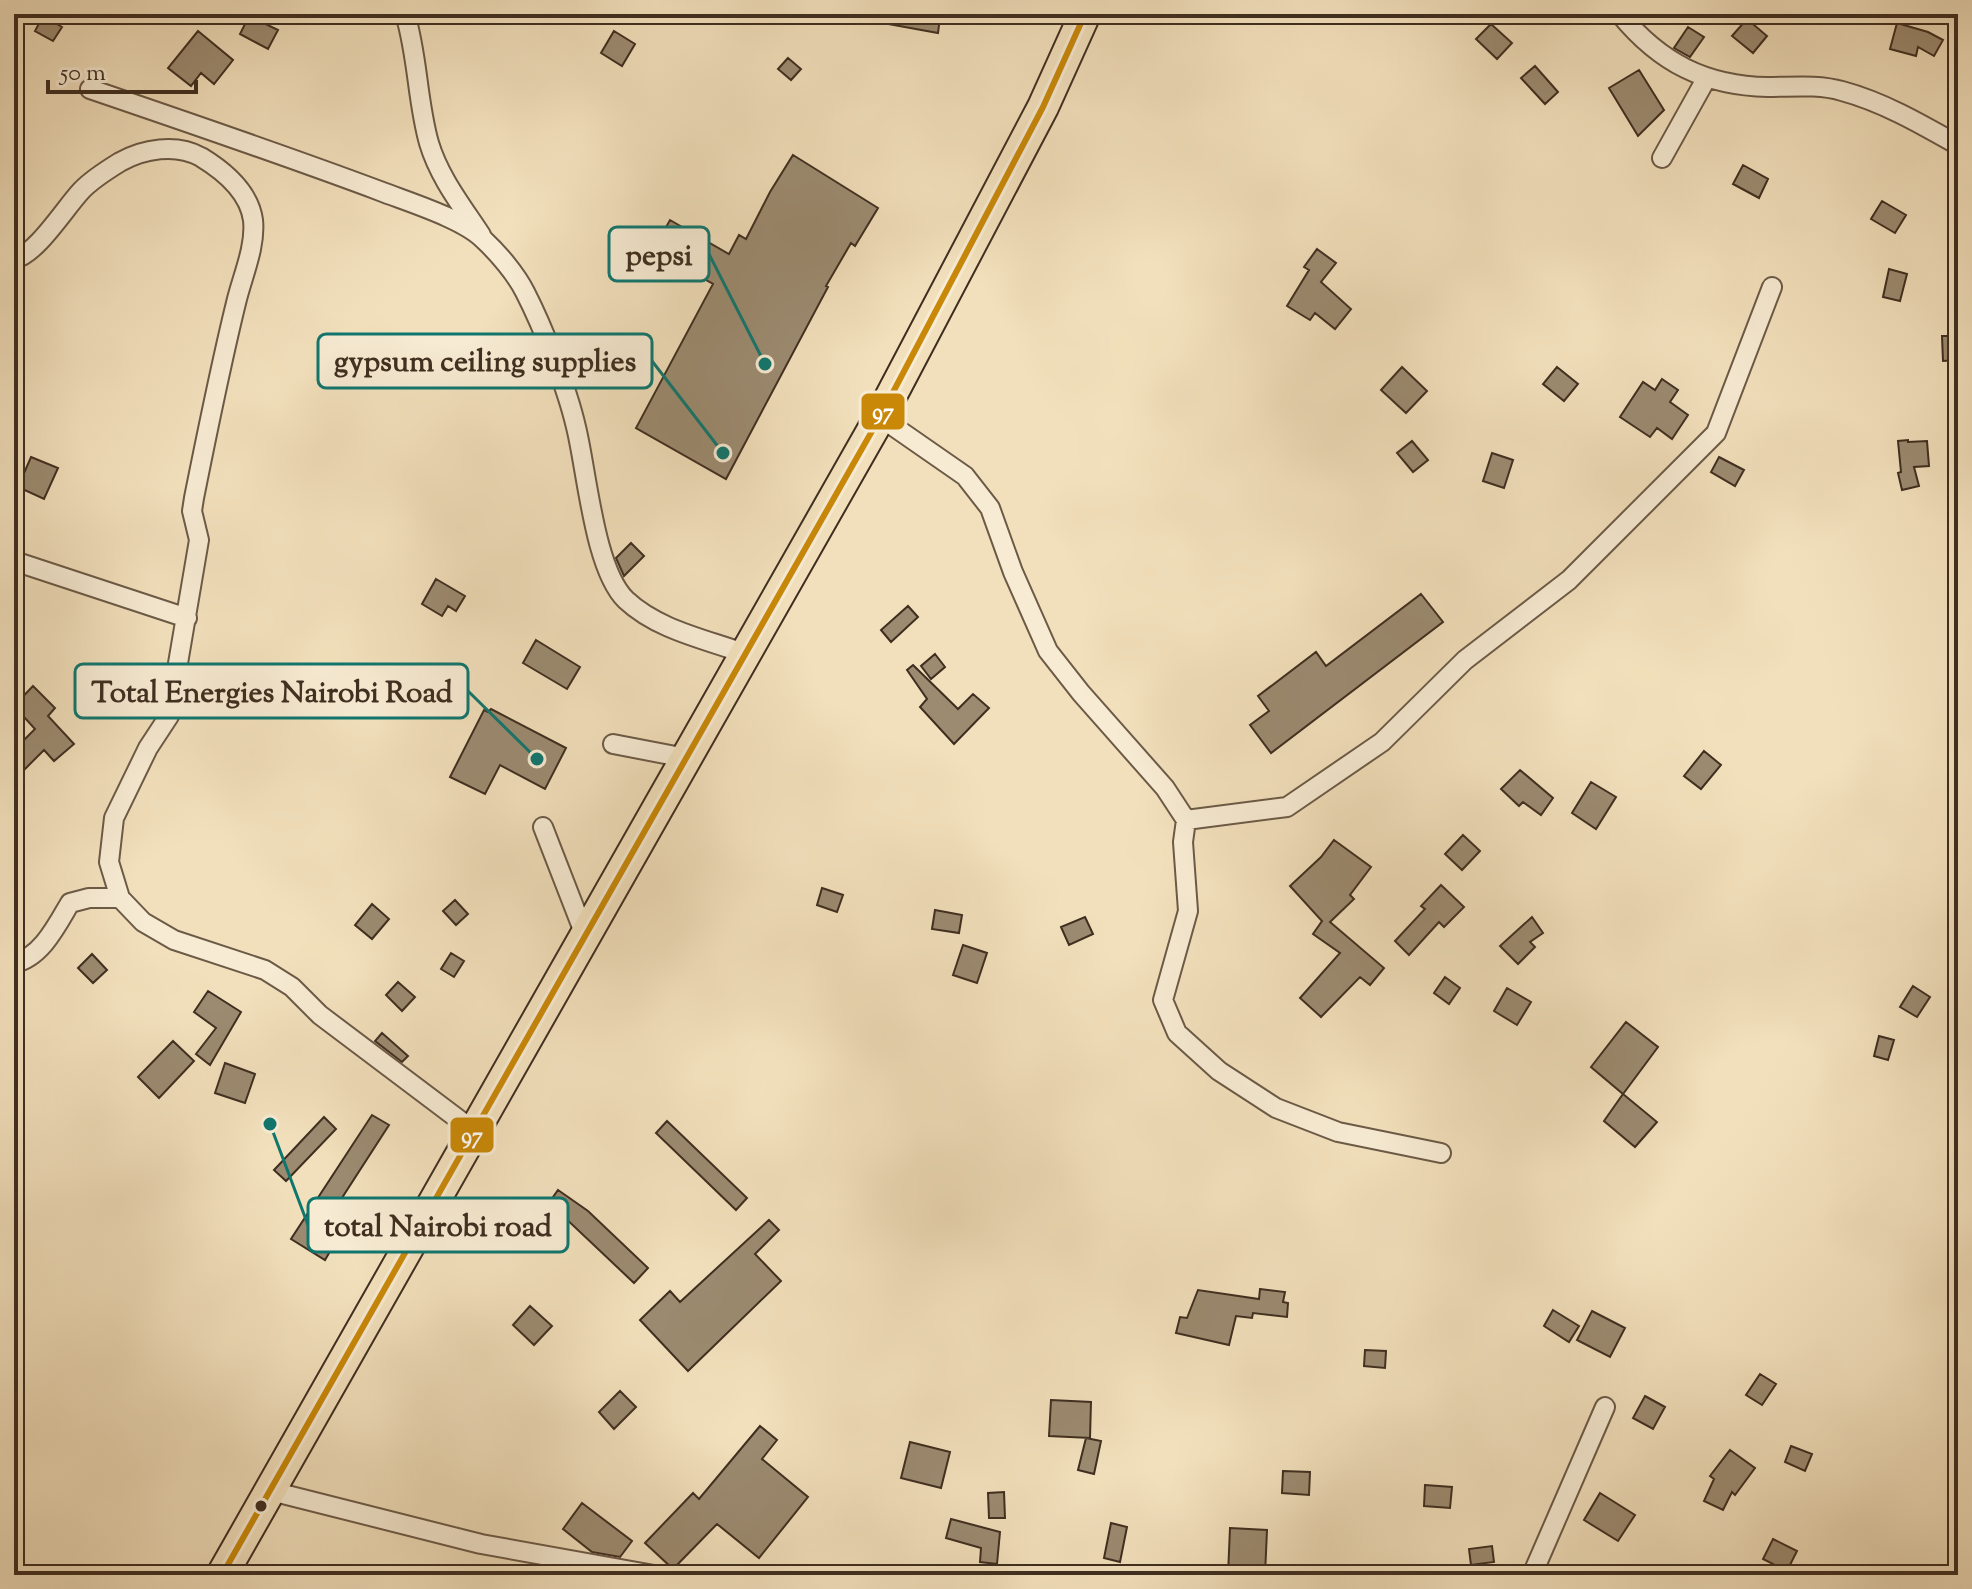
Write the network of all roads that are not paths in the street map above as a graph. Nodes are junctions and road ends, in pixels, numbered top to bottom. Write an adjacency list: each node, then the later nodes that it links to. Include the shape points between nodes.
1 (405, 14): 8 (street, via 428,141 440,172)
2 (1085, 14): 11 (highway, via 1043,107)
3 (1620, 14): 4 (street, via 1676,63)
4 (1706, 79): 6 (street, via 1735,86 1839,90); 7 (street)
5 (90, 89): 8 (street, via 410,202)
6 (1958, 145)
7 (1662, 158)
8 (482, 238): 14 (street, via 524,289 551,354 576,424 599,543 613,582 623,597 663,625)
9 (14, 259): 13 (street, via 33,248 83,189 121,161 159,148 193,152 242,190 253,220 250,253 194,498 199,540)
10 (1772, 287): 17 (street, via 1716,433 1569,580 1465,660 1382,742 1287,807)
11 (880, 417): 14 (highway); 17 (street, via 965,476 990,508 1048,651)
12 (14, 561): 13 (street)
13 (187, 618): 19 (street, via 169,716 114,818 109,862)
14 (746, 654): 16 (highway)
15 (613, 744): 16 (street)
16 (686, 758): 20 (highway)
17 (1186, 820): 23 (street, via 1188,911 1163,1000 1177,1033 1219,1071 1276,1108 1338,1132)
18 (543, 827): 20 (street)
19 (120, 898): 21 (street, via 70,903 50,935 25,961); 22 (street, via 143,922 174,940 265,970 292,987 320,1015)
20 (585, 935): 22 (highway)
21 (14, 963)
22 (474, 1131): 25 (highway)
23 (1441, 1153)
24 (1605, 1407): 28 (street)
25 (271, 1491): 26 (highway); 27 (street, via 481,1544)
26 (222, 1575)
27 (654, 1575)
28 (1532, 1575)

